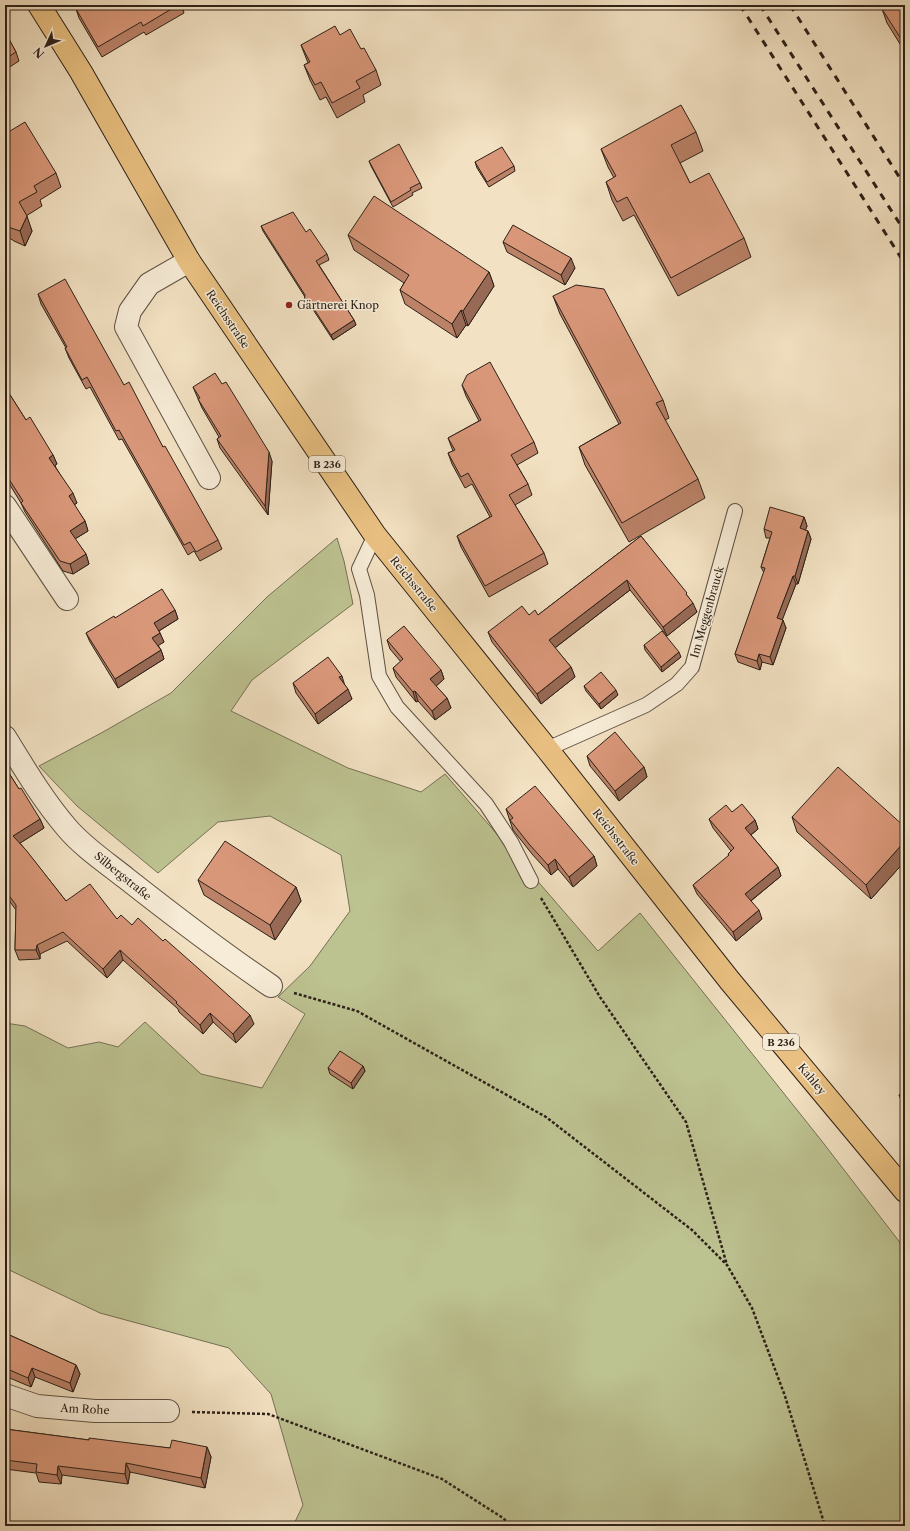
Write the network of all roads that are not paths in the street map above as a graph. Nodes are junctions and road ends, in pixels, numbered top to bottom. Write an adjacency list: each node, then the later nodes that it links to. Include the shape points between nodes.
1 (39, 5): 2 (main road, Reichsstraße / B 236, via 81,72)
2 (189, 261): 3 (street, via 149,284 130,311 126,327); 6 (main road, Reichsstraße / B 236)
3 (209, 478)
4 (5, 506): 7 (street)
5 (735, 511): 9 (lane, Im Meggenbrauck, via 692,667 677,684 646,705)
6 (375, 535): 9 (main road, Reichsstraße / B 236); 10 (lane, via 359,569 367,595 379,676 397,707 486,804 511,842)
7 (67, 599)
8 (5, 737): 12 (street, Silbergstraße, via 45,801 68,829 161,906)
9 (547, 749): 11 (main road, Reichsstraße / B 236)
10 (531, 881)
11 (660, 892): 13 (main road, Kahley / B 236, via 730,981)
12 (271, 986)
13 (905, 1191)
14 (5, 1395): 15 (street, Am Rohe, via 37,1406 95,1411)
15 (168, 1411)

